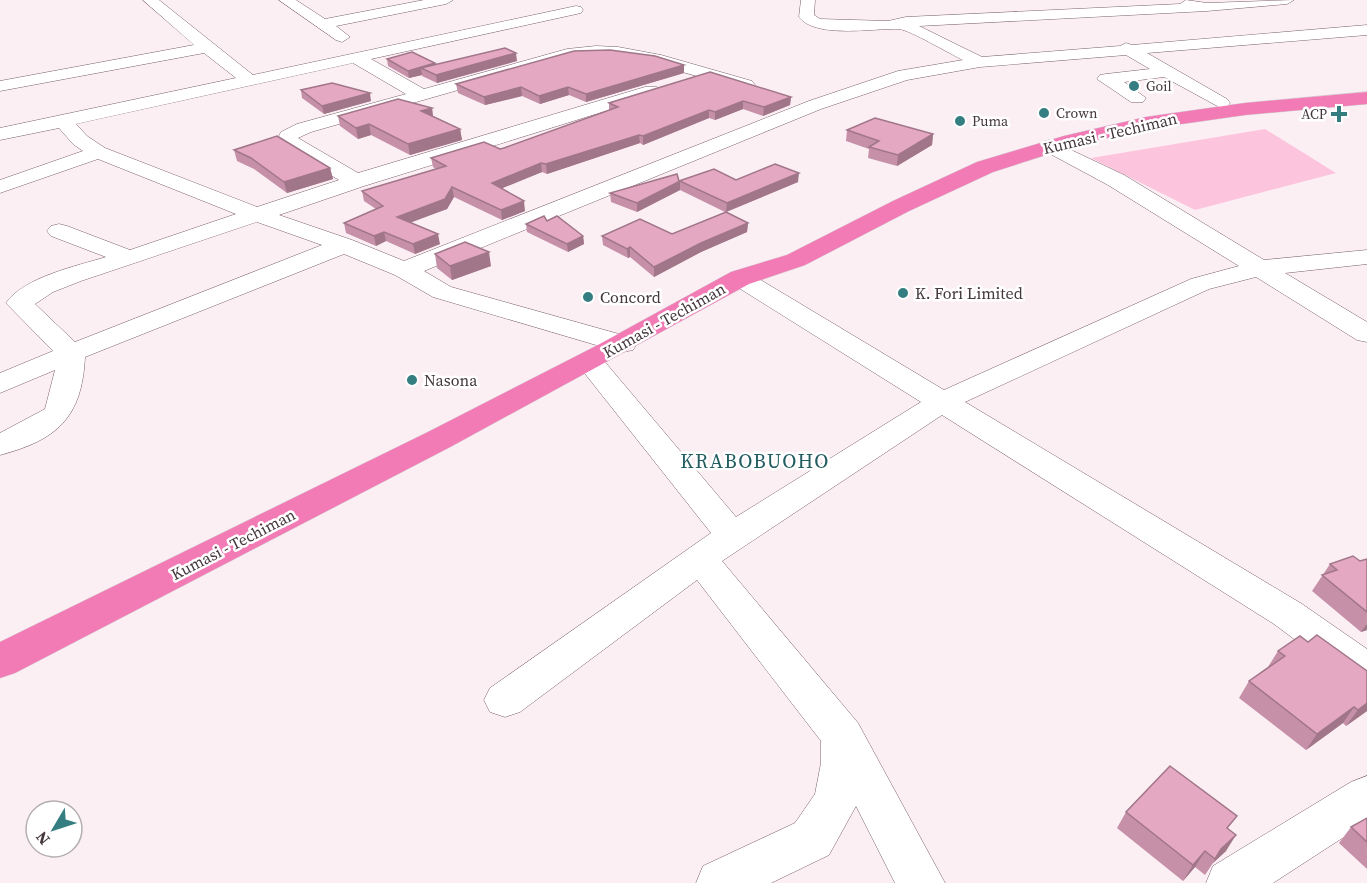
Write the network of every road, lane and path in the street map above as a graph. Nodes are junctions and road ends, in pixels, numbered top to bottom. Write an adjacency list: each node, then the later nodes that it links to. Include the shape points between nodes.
1 (150, 0): 17 (street)
2 (286, 0): 13 (street)
3 (446, 0): 13 (street)
4 (808, 0): 12 (street, via 806,18 822,24 888,26)
5 (1045, 0): 11 (street)
6 (1166, 0): 9 (street)
7 (1277, 0): 8 (street); 9 (street)
8 (1287, 0)
9 (1207, 7): 11 (street)
10 (576, 10): 19 (street)
11 (1071, 15): 12 (street); 14 (street)
12 (905, 19): 20 (street)
13 (324, 24): 19 (street)
14 (1090, 27)
15 (1367, 30): 18 (street)
16 (1109, 38): 18 (street)
17 (207, 48): 24 (street); 25 (street)
18 (1128, 49): 20 (street); 21 (street)
19 (361, 56): 24 (street); 29 (street)
20 (980, 62): 33 (street, via 904,75)
21 (1167, 72): 23 (street); 32 (street)
22 (706, 74): 27 (street); 29 (street, via 658,57 589,50); 39 (street)
23 (1131, 75): 28 (street); 34 (street, via 1106,80)
24 (249, 80): 35 (street)
25 (0, 86)
26 (1367, 87): 32 (highway)
27 (760, 90)
28 (1162, 93): 32 (street); 34 (street)
29 (420, 94): 39 (street, via 288,136 287,140)
30 (782, 96): 33 (street)
31 (1367, 98): 37 (highway, Kumasi - Techiman, via 1190,115)
32 (1211, 104): 34 (highway)
33 (815, 105): 47 (street)
34 (1141, 106): 48 (highway, via 939,172 777,250)
35 (63, 122): 36 (street); 38 (street)
36 (0, 134)
37 (1050, 146): 46 (street, via 1116,180); 48 (highway, Kumasi - Techiman, via 942,186 796,260)
38 (98, 152): 40 (street); 41 (street)
39 (356, 181): 41 (street)
40 (0, 187)
41 (257, 215): 43 (street); 45 (street)
42 (59, 231): 45 (street)
43 (344, 245): 47 (street); 51 (street)
44 (1367, 257): 46 (street)
45 (130, 258): 51 (street, via 52,283 33,291 19,303)
46 (1260, 268): 49 (street); 54 (street, via 1200,284)
47 (404, 270): 50 (street, via 442,292)
48 (740, 278): 50 (highway, Kumasi - Techiman); 54 (street)
49 (1367, 334)
50 (622, 344): 52 (highway, Kumasi - Techiman)
51 (71, 353): 53 (street); 55 (street, via 71,374 57,414 27,434)
52 (589, 361): 56 (street); 57 (highway, Kumasi - Techiman, via 183,570)
53 (0, 384)
54 (942, 402): 56 (street); 58 (street, via 1288,614)
55 (0, 445)
56 (716, 548): 59 (street); 60 (street)
57 (4, 657)
58 (1367, 671)
59 (505, 700)
60 (843, 736): 62 (street, via 836,800 812,839); 63 (street)
61 (1367, 797): 64 (street)
62 (720, 883)
63 (921, 883)
64 (1230, 883)

